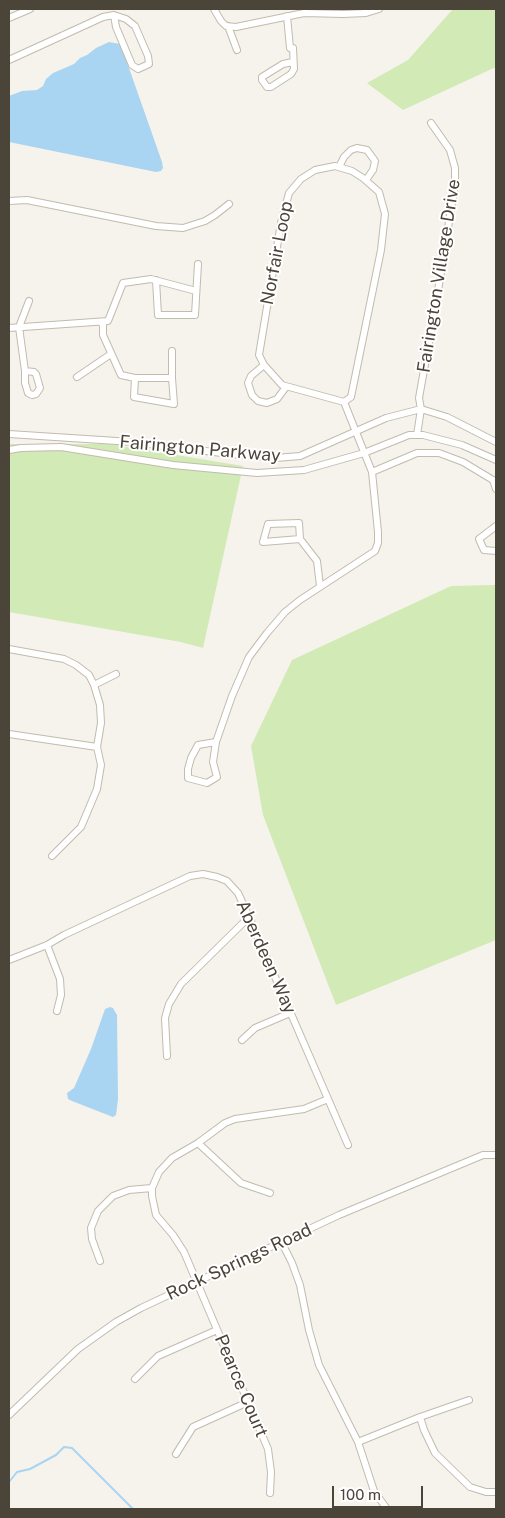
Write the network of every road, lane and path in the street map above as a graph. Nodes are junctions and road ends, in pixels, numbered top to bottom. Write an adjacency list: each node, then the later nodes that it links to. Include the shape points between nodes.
1 (30, 9): 6 (street)
2 (214, 9): 7 (street)
3 (379, 9): 5 (street)
4 (114, 15): 4 (street, via 136,26 149,64 138,69 132,65); 9 (street)
5 (287, 16): 7 (street, via 236,28); 10 (street)
6 (9, 18)
7 (228, 26): 8 (street)
8 (238, 50)
9 (9, 60)
10 (294, 62): 10 (street, via 291,74 267,87 262,77 283,64)
11 (430, 124): 32 (street, Fairington Village Drive, via 450,150 455,184 419,398)
12 (339, 167): 13 (street); 13 (street, via 351,150 367,150 375,161); 25 (street, Norfair Loop, via 315,170 301,179 289,193 259,355)
13 (366, 180): 31 (street, via 379,192 385,214 351,397)
14 (9, 200): 15 (street, via 27,200 156,226 183,228 206,221)
15 (229, 204)
16 (198, 264): 18 (street)
17 (156, 280): 18 (street); 18 (street, via 158,315 195,315); 20 (street, via 123,282 108,321)
18 (196, 291)
19 (29, 302): 21 (street)
20 (101, 322): 21 (street); 24 (street)
21 (18, 327): 22 (street); 26 (street)
22 (9, 328)
23 (172, 351): 29 (street)
24 (111, 354): 27 (street); 28 (street, via 121,375)
25 (264, 365): 30 (street); 30 (street, via 248,383 252,395 267,404 277,399)
26 (25, 371)
27 (77, 377)
28 (135, 378): 29 (street); 29 (street, via 134,397 174,404)
29 (172, 378)
30 (286, 387): 31 (street)
31 (344, 402): 33 (street)
32 (420, 409): 33 (street, Fairington Parkway, via 386,418); 35 (street, Fairington Village Drive); 36 (street)
33 (356, 433): 34 (street, Fairington Parkway, via 300,456 276,458 132,442); 38 (street)
34 (9, 434)
35 (417, 435): 38 (street, Fairington Parkway, via 402,437); 39 (street, Fairington Parkway, via 462,445)
36 (496, 440)
37 (9, 450): 38 (street, Fairington Parkway, via 61,447 173,465 257,473 304,470)
38 (364, 453): 40 (street)
39 (496, 460)
40 (372, 472): 41 (street, via 417,453 439,453 463,462 493,480); 45 (street, via 378,532 375,551)
41 (496, 489)
42 (496, 526): 44 (street, via 479,539 484,550)
43 (300, 539): 43 (street, via 291,540 263,542 268,524 299,522); 45 (street, via 317,561)
44 (496, 552)
45 (320, 586): 50 (street, via 285,612 249,656)
46 (9, 649): 48 (street, via 64,659 89,675)
47 (116, 674): 48 (street)
48 (94, 685): 51 (street, via 101,724)
49 (9, 734): 51 (street)
50 (216, 742): 50 (street, via 198,745 191,758 188,778 207,783 217,777 213,762)
51 (97, 747): 52 (street, via 101,765 89,811 81,827)
52 (52, 856)
53 (249, 917): 54 (street, Aberdeen Way, via 238,894 227,882 204,874 190,876); 57 (street, Aberdeen Way); 59 (street, via 180,984 168,1004 165,1018)
54 (47, 945): 55 (street, Aberdeen Way); 56 (street, via 60,979 61,994)
55 (9, 960)
56 (56, 1011)
57 (290, 1013): 58 (street, via 255,1028); 60 (street, Aberdeen Way)
58 (242, 1040)
59 (167, 1056)
60 (328, 1100): 61 (street, via 304,1109 235,1119); 62 (street, Aberdeen Way)
61 (198, 1143): 64 (street, via 172,1158); 65 (street, via 241,1183)
62 (348, 1144)
63 (496, 1155): 66 (street, Rock Springs Road, via 483,1154 339,1215)
64 (152, 1188): 67 (street, via 129,1190 113,1196 98,1211 91,1228); 68 (street, Pearce Court, via 156,1215 184,1252)
65 (270, 1193)
66 (282, 1243): 68 (street, Rock Springs Road); 75 (street, via 300,1285 308,1330 319,1364)
67 (100, 1261)
68 (197, 1282): 69 (street, Pearce Court); 73 (street, Rock Springs Road, via 116,1322 78,1349)
69 (217, 1330): 70 (street, via 158,1356); 72 (street, Pearce Court)
70 (135, 1379)
71 (469, 1400): 74 (street)
72 (248, 1402): 76 (street, via 193,1427); 78 (street, Pearce Court, via 268,1449)
73 (10, 1411)
74 (420, 1417): 75 (street); 77 (street, via 435,1453 470,1487)
75 (358, 1442): 79 (street, via 374,1491)
76 (176, 1454)
77 (496, 1492)
78 (270, 1493)
79 (386, 1509)

